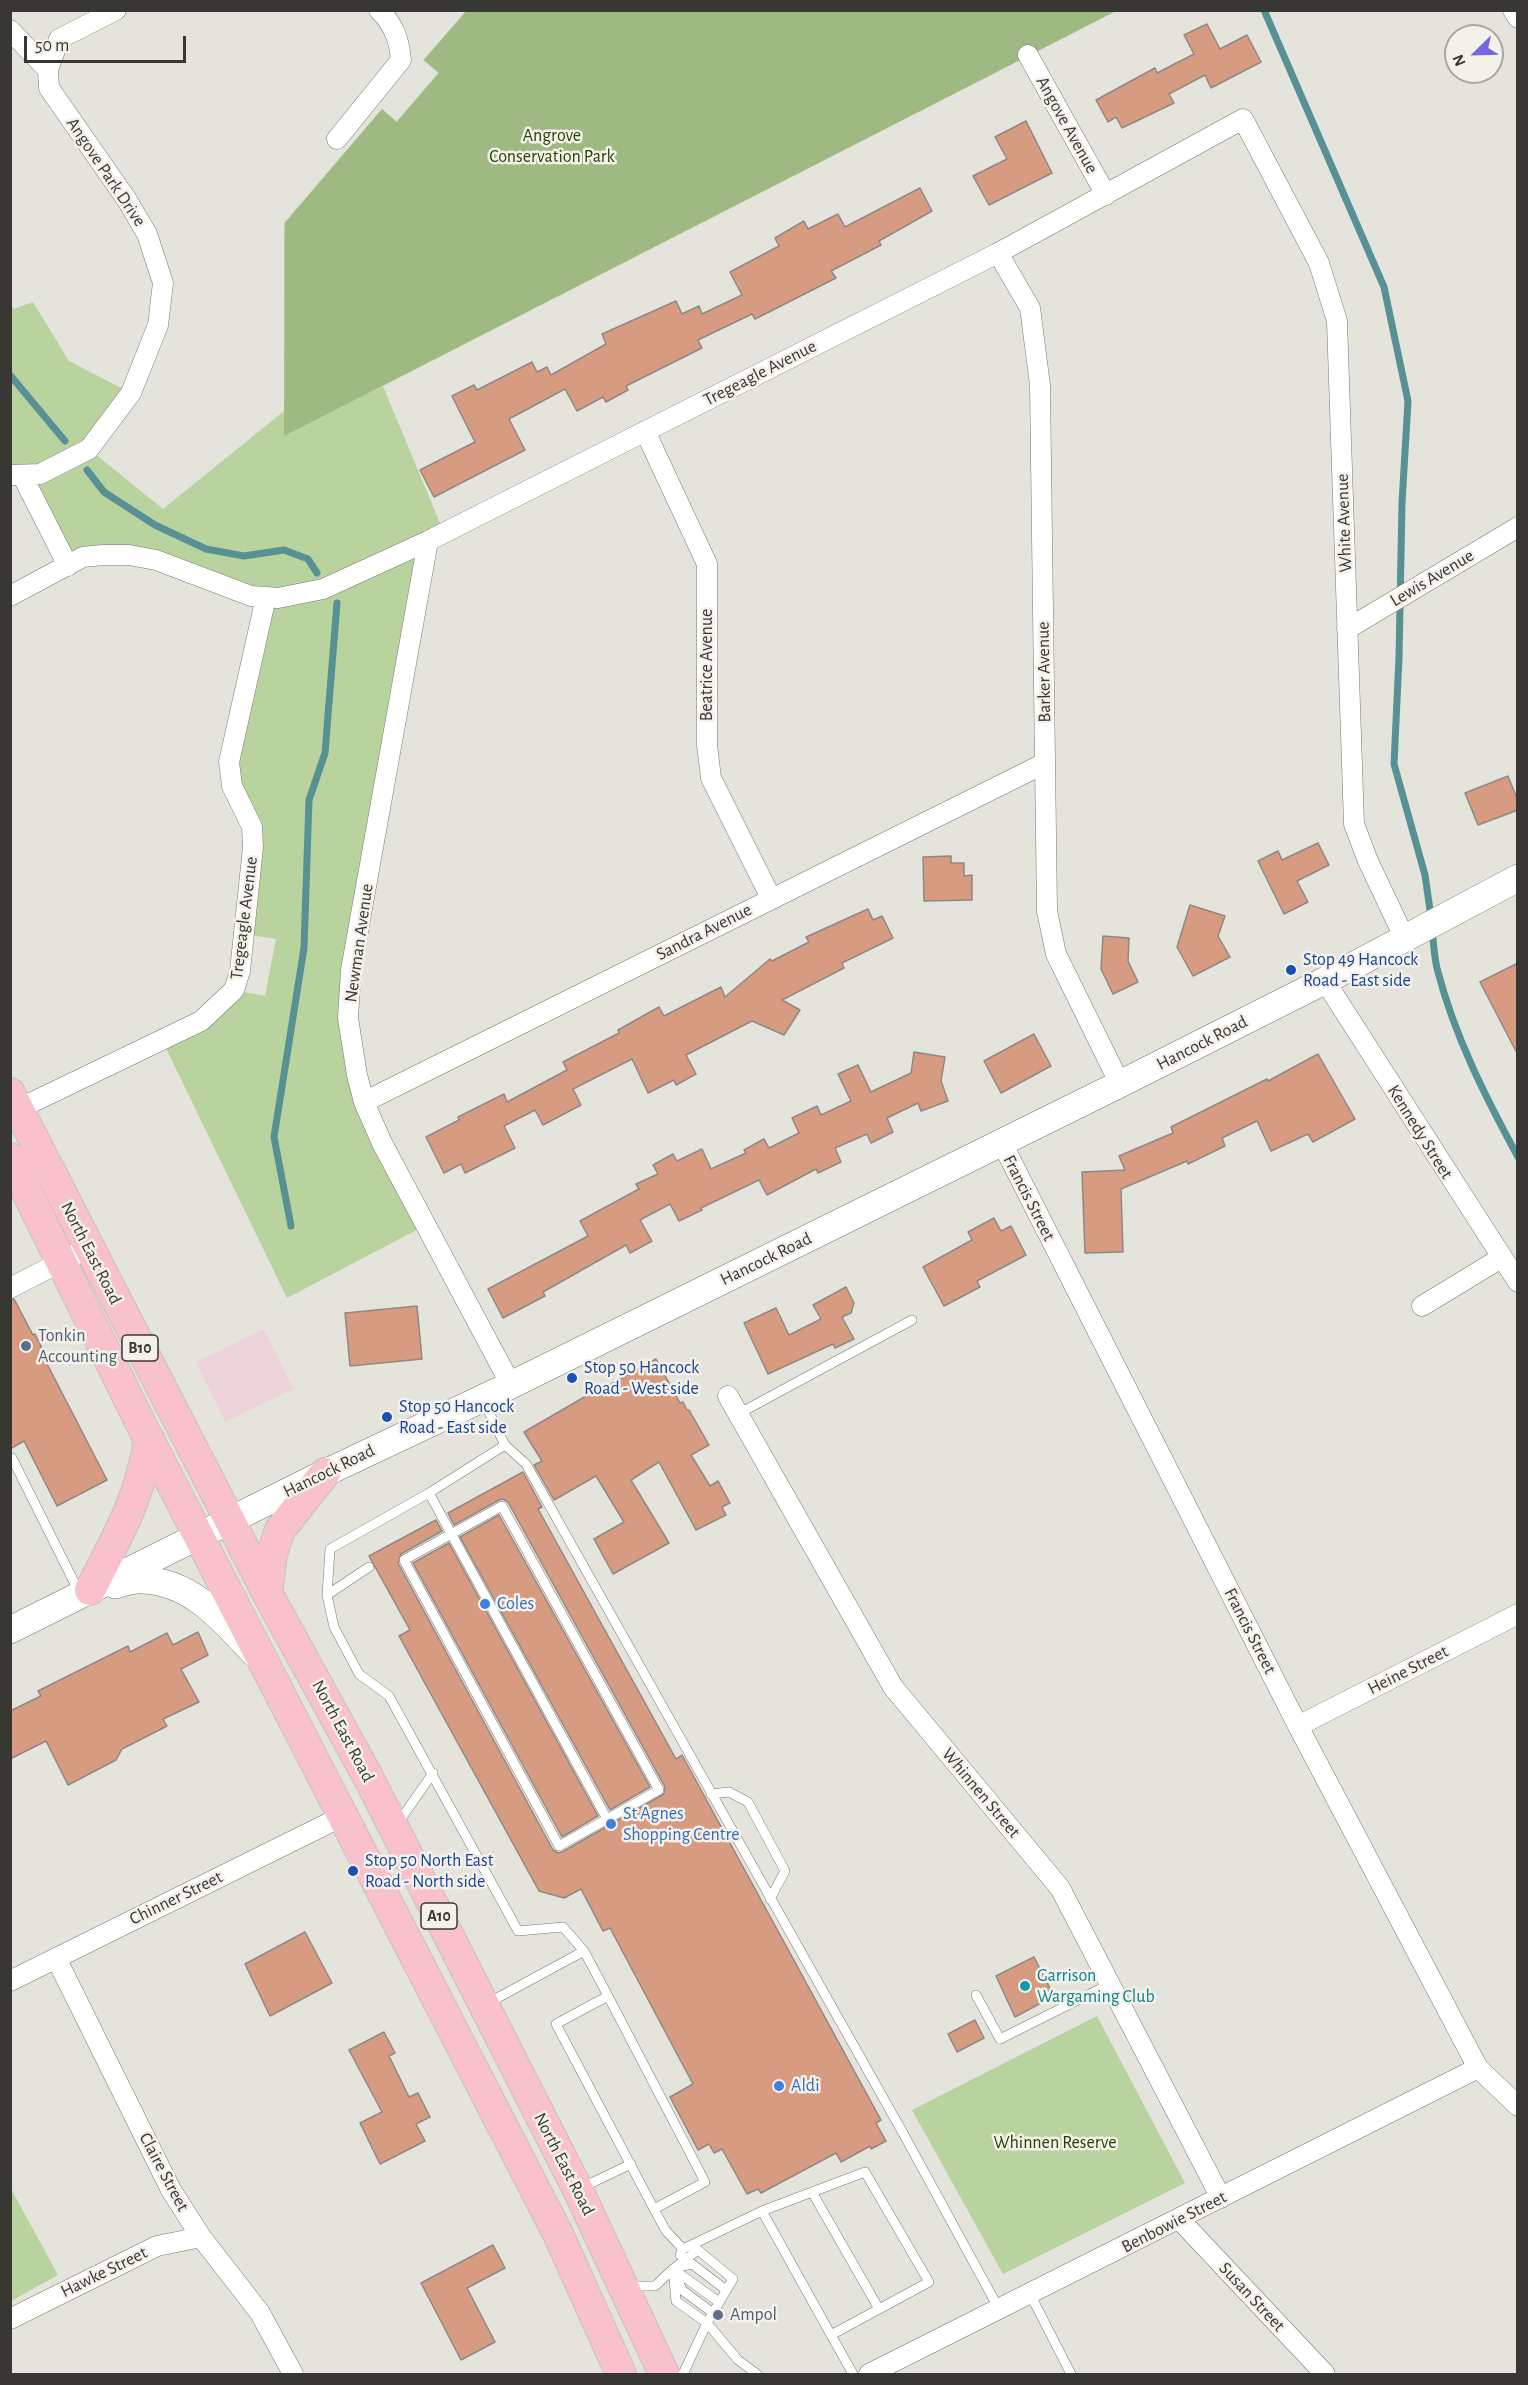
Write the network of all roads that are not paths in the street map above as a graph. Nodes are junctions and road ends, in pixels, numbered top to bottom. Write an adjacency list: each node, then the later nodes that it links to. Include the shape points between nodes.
1 (116, 10): 7 (street, via 59,39)
2 (379, 10): 9 (street, via 392,22 401,60)
3 (1512, 10): 4 (street)
4 (1518, 18)
5 (10, 30): 7 (street)
6 (1028, 55): 10 (street, Angove Avenue)
7 (48, 70): 13 (street, Angove Park Drive, via 49,88 147,234 163,283 158,325 130,393 89,449 40,474)
8 (1243, 119): 10 (street, Tregeagle Avenue); 19 (street, White Avenue, via 1319,263 1337,321)
9 (337, 139)
10 (1106, 195): 11 (street, Tregeagle Avenue)
11 (998, 253): 12 (street, Tregeagle Avenue); 20 (street, Barker Avenue, via 1030,308 1040,385)
12 (645, 432): 15 (street, Tregeagle Avenue); 22 (street, Beatrice Avenue, via 707,564 707,745 711,778)
13 (16, 475): 16 (street)
14 (1518, 528): 19 (street, Lewis Avenue)
15 (428, 541): 18 (street, Tregeagle Avenue, via 323,589); 26 (street, Newman Avenue, via 351,970 348,1018)
16 (68, 566): 17 (street, Tregeagle Avenue); 18 (street, Tregeagle Avenue, via 83,557 129,555 251,596)
17 (10, 596)
18 (266, 597): 27 (street, Tregeagle Avenue, via 229,762 232,786 252,827 253,847 240,971 234,990 201,1021)
19 (1347, 629): 23 (street, White Avenue, via 1354,824 1368,861)
20 (1045, 763): 22 (street, Sandra Avenue); 25 (street, Barker Avenue, via 1047,911 1056,954)
21 (1518, 878): 23 (main road, Hancock Road)
22 (771, 898): 26 (street, Sandra Avenue)
23 (1411, 933): 24 (main road, Hancock Road)
24 (1325, 981): 25 (main road, Hancock Road); 31 (street, Kennedy Street)
25 (1120, 1084): 28 (main road, Hancock Road)
26 (364, 1102): 37 (street, Newman Avenue)
27 (13, 1105): 30 (main road, North East Road / B10)
28 (1002, 1143): 37 (main road, Hancock Road); 56 (street, Francis Street)
29 (10, 1158): 32 (main road, North East Road / B10)
30 (88, 1248): 32 (street); 46 (main road, North East Road / B10)
31 (1501, 1258): 33 (street, Kennedy Street); 35 (street)
32 (62, 1262): 34 (street); 41 (main road, North East Road / B10)
33 (1518, 1282)
34 (10, 1288)
35 (1422, 1306)
36 (912, 1320): 40 (lane)
37 (511, 1385): 39 (main road, Hancock Road)
38 (728, 1396): 40 (street, Whinnen Street)
39 (482, 1398): 42 (lane); 44 (main road, Hancock Road)
40 (738, 1414): 66 (street, Whinnen Street, via 893,1687 1060,1888)
41 (149, 1439): 48 (main road, North East Road / B10); 50 (main road, via 134,1503)
42 (505, 1445): 45 (lane); 58 (lane, via 526,1464)
43 (12, 1458): 50 (lane)
44 (325, 1473): 46 (main road, Hancock Road); 51 (main road, via 280,1530)
45 (429, 1493): 47 (lane); 52 (lane, via 330,1550)
46 (229, 1520): 48 (main road, Hancock Road); 51 (main road, North East Road / A10)
47 (451, 1535): 60 (lane); 60 (lane, via 404,1560 559,1846); 60 (lane, via 502,1506 659,1790)
48 (199, 1536): 50 (main road, Hancock Road); 55 (main road, North East Road / A10)
49 (369, 1567): 52 (lane)
50 (85, 1592): 54 (main road, Hancock Road); 55 (main road, via 141,1580 189,1593 216,1613)
51 (267, 1593): 61 (main road, North East Road / A10)
52 (327, 1595): 57 (lane, via 334,1627 359,1674 389,1696)
53 (1518, 1614): 56 (street, Heine Street)
54 (10, 1630)
55 (267, 1668): 59 (main road, North East Road / A10)
56 (1298, 1726): 70 (street, Francis Street)
57 (433, 1773): 61 (lane); 63 (lane, via 518,1931 563,1927)
58 (711, 1794): 62 (lane); 62 (lane, via 729,1792 748,1802 786,1871)
59 (343, 1815): 64 (street, Chinner Street); 72 (main road, North East Road / A10)
60 (607, 1819)
61 (394, 1828): 69 (main road, North East Road / A10)
62 (770, 1899): 88 (lane)
63 (584, 1951): 67 (lane); 69 (lane)
64 (56, 1958): 65 (street, Chinner Street); 80 (street, Claire Street, via 171,2190)
65 (10, 1981)
66 (1110, 1984): 68 (lane, via 1000,2038); 76 (street, Whinnen Street)
67 (608, 1995): 73 (lane, via 556,2024); 77 (lane, via 705,2182)
68 (976, 1995)
69 (484, 2006): 72 (main road, via 475,2022); 74 (main road, North East Road / A10)
70 (1478, 2068): 71 (street, Francis Street); 76 (street, Benbowie Street)
71 (1518, 2106)
72 (497, 2116): 94 (main road, North East Road / A10, via 558,2234)
73 (630, 2164): 74 (lane); 77 (lane)
74 (578, 2190): 83 (main road, North East Road / A10)
75 (812, 2192): 78 (lane); 87 (lane); 87 (lane, via 865,2172 929,2282)
76 (1221, 2198): 79 (street, Benbowie Street)
77 (654, 2209): 81 (lane)
78 (762, 2211): 81 (lane); 92 (lane)
79 (1179, 2219): 85 (street, Benbowie Street); 101 (street, Susan Street)
80 (201, 2237): 90 (street, Hawke Street, via 157,2246); 93 (street, Claire Street, via 260,2313)
81 (682, 2249): 82 (lane)
82 (673, 2269): 83 (lane, via 656,2286); 84 (lane, via 692,2264); 84 (lane, via 698,2250 733,2279); 86 (lane); 89 (lane, via 682,2290); 91 (lane, via 676,2301)
83 (622, 2286): 95 (main road, North East Road / A10)
84 (726, 2290): 86 (lane)
85 (1030, 2294): 88 (street, Benbowie Street); 100 (lane)
86 (719, 2302): 89 (lane)
87 (879, 2309): 92 (lane)
88 (999, 2309): 99 (street, Benbowie Street)
89 (712, 2313): 91 (lane)
90 (10, 2319)
91 (707, 2323): 96 (lane); 97 (lane, via 738,2360)
92 (831, 2335): 98 (lane)
93 (292, 2374)
94 (621, 2374)
95 (664, 2374)
96 (682, 2374)
97 (757, 2374)
98 (853, 2374)
99 (869, 2374)
100 (1071, 2374)
101 (1324, 2374)

